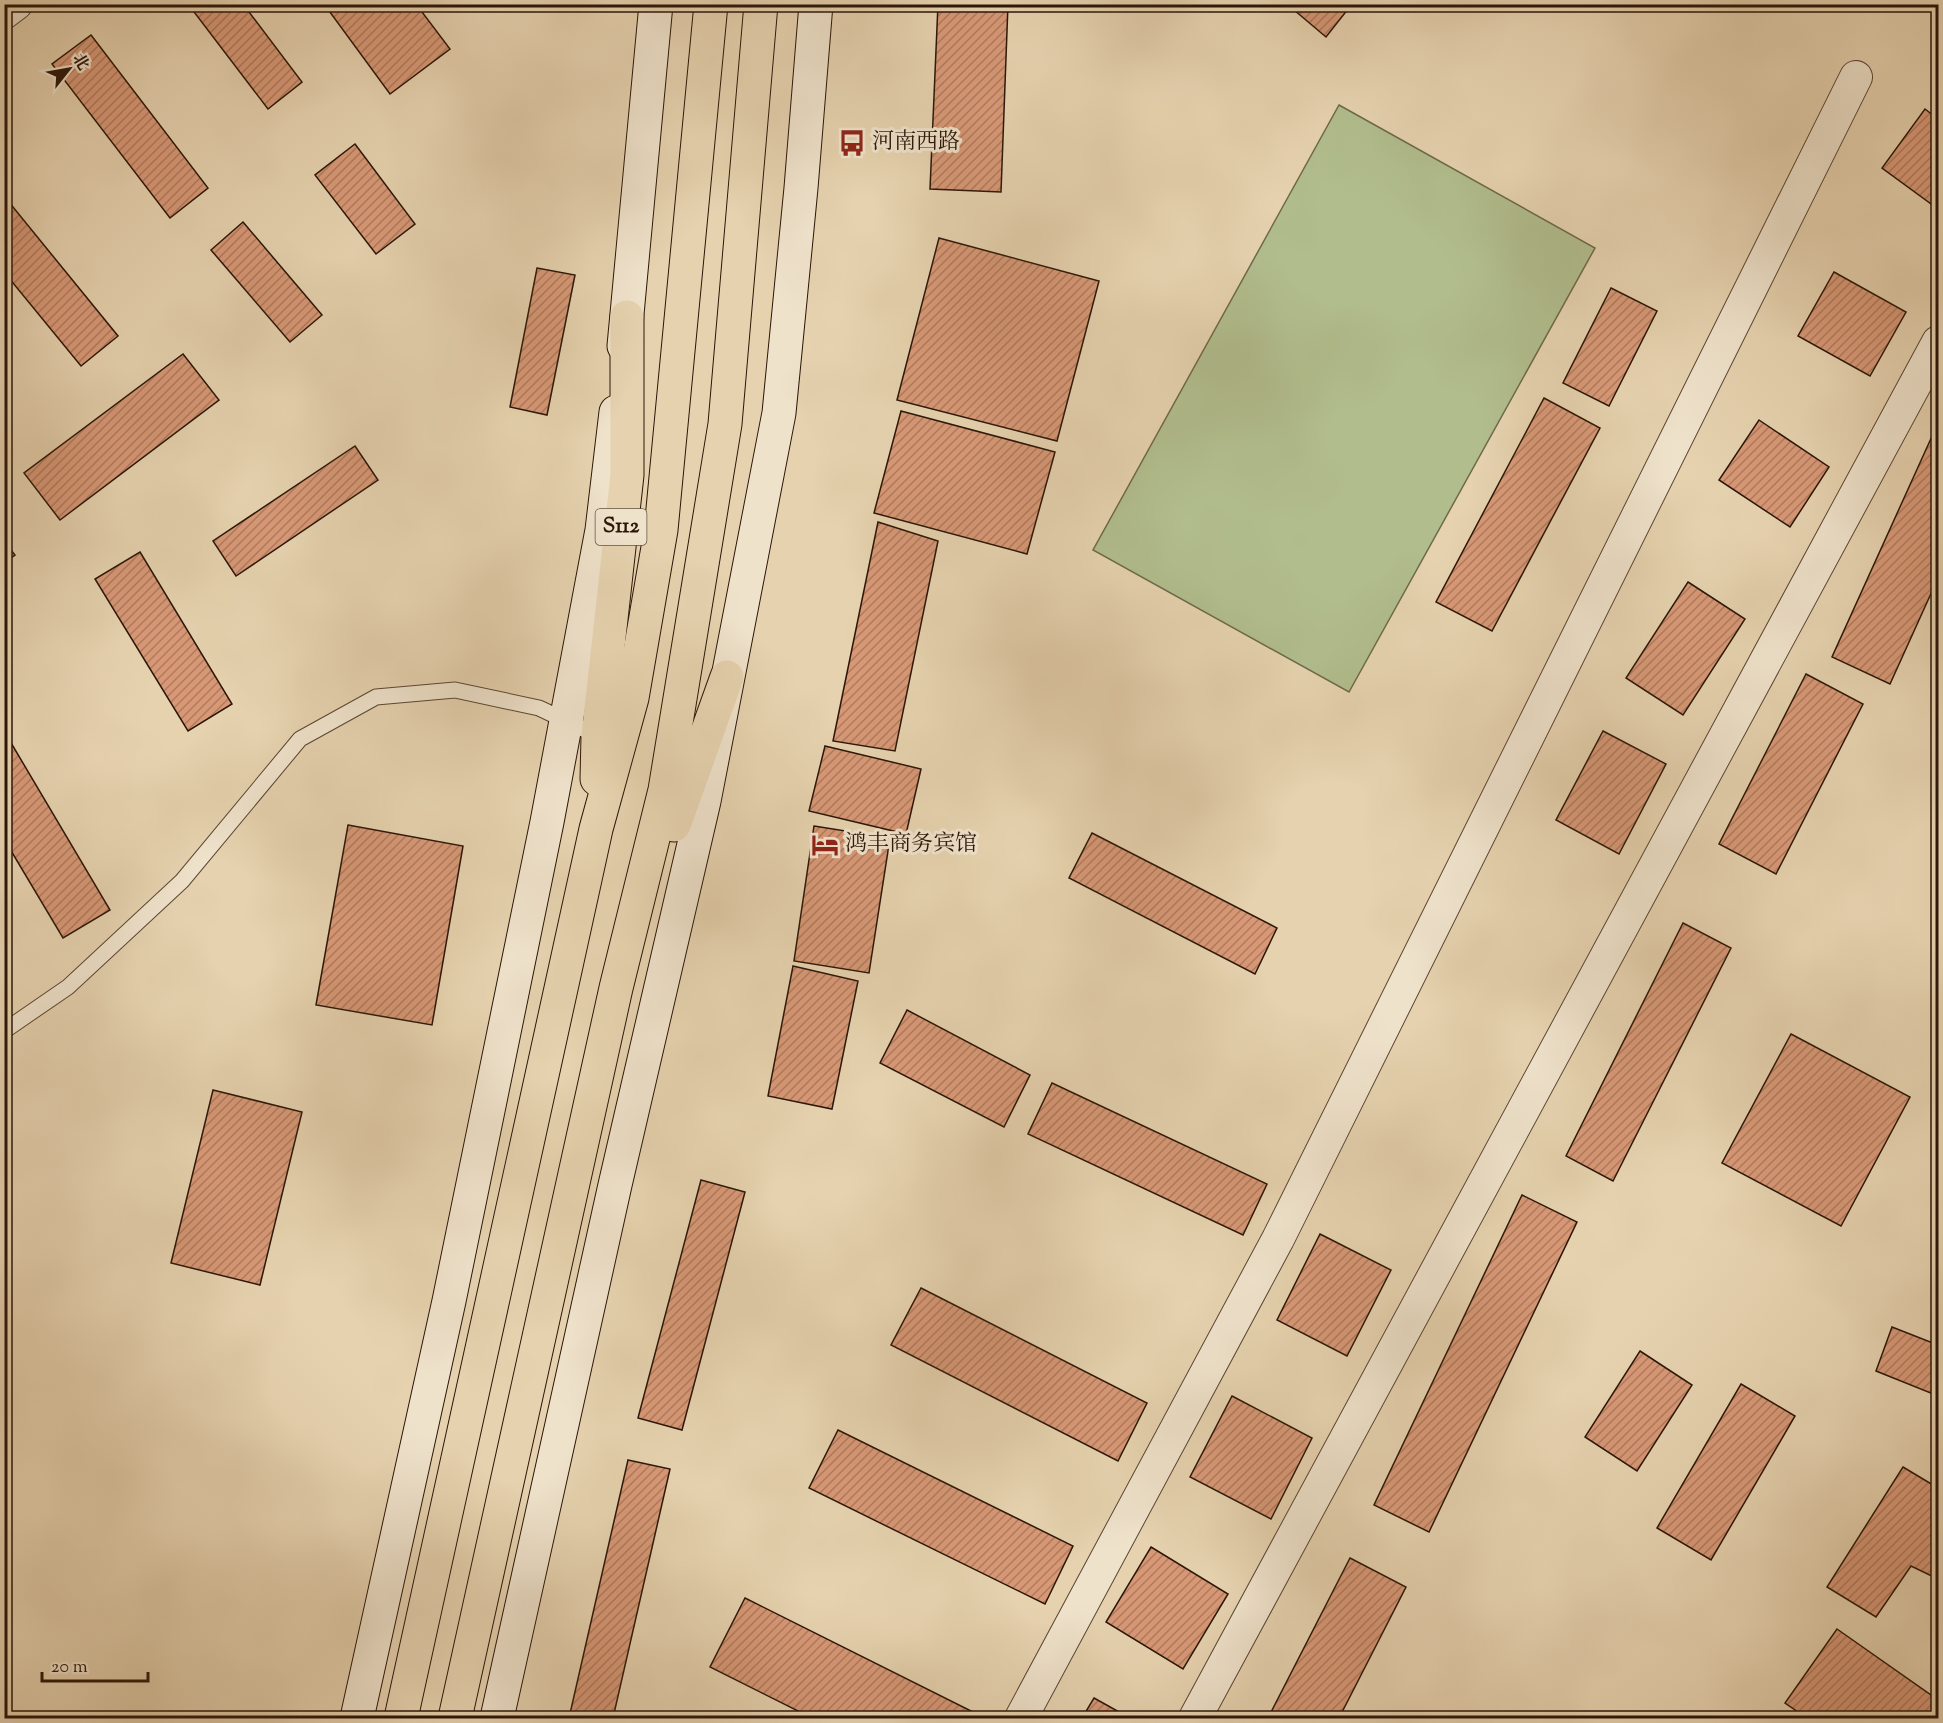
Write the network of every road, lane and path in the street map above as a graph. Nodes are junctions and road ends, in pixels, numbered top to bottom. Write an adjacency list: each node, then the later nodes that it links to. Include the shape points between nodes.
1 (16, 4): 6 (street)
2 (656, 4): 8 (main road, S112)
3 (711, 4): 13 (highway, via 660,530 632,698)
4 (761, 4): 14 (highway, via 725,424 665,790)
5 (816, 4): 10 (main road, via 779,414)
6 (4, 13)
7 (1856, 77): 20 (street, via 1278,1239)
8 (627, 317): 11 (main road, via 602,530); 12 (highway, S112, via 627,475)
9 (1938, 342): 21 (street)
10 (727, 677): 14 (highway); 19 (main road, via 701,813)
11 (566, 721): 12 (lane); 15 (lane, via 539,708 455,690 376,697 300,740 182,881 68,987); 16 (main road, via 449,1301)
12 (598, 736): 13 (highway, S112)
13 (596, 829): 17 (highway)
14 (616, 988): 18 (highway)
15 (4, 1031)
16 (357, 1719)
17 (401, 1719)
18 (455, 1719)
19 (497, 1719)
20 (1021, 1719)
21 (1195, 1719)

